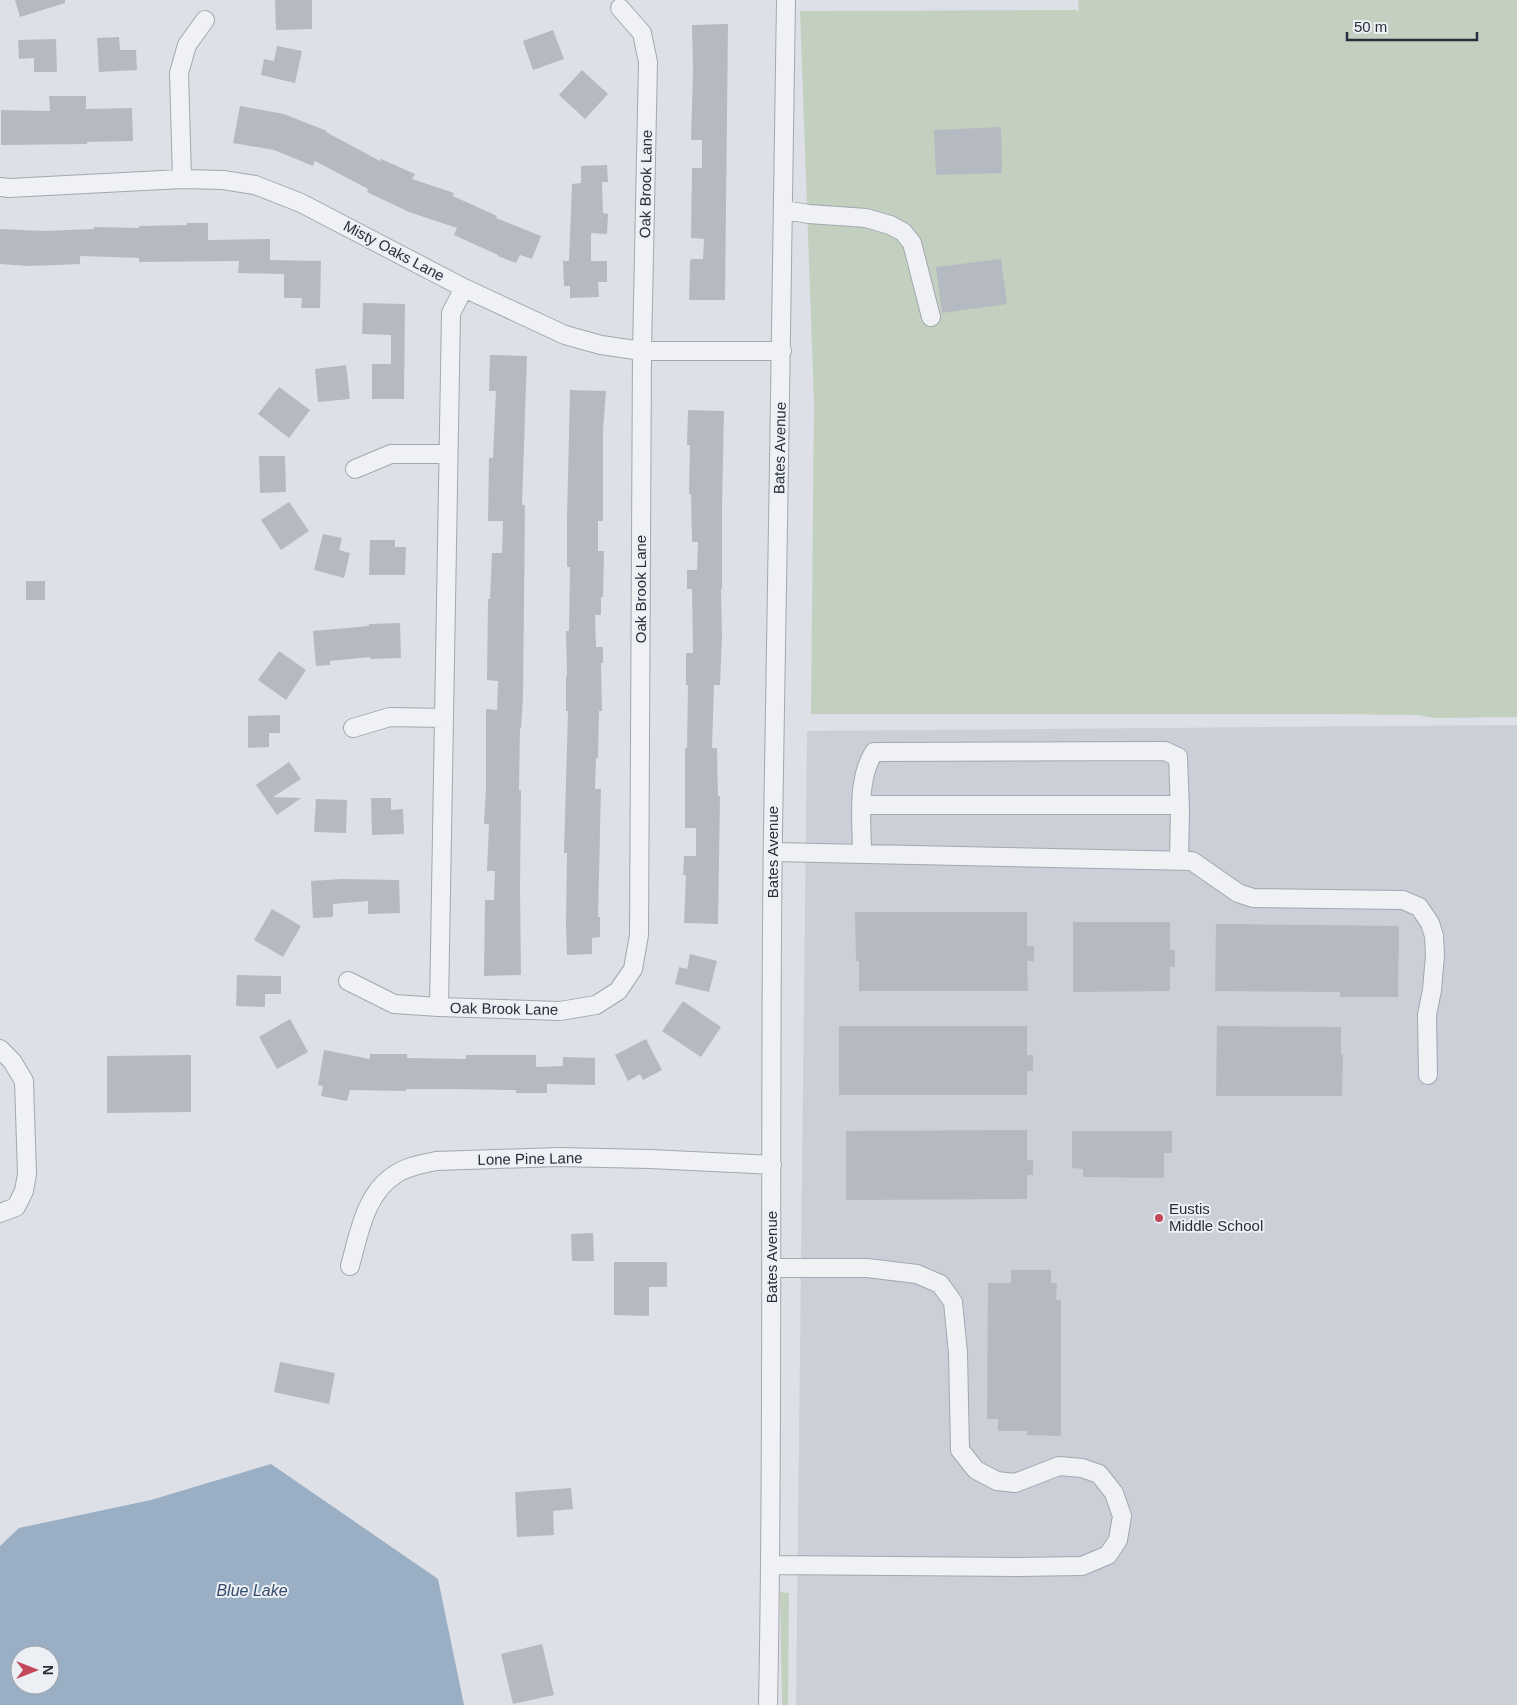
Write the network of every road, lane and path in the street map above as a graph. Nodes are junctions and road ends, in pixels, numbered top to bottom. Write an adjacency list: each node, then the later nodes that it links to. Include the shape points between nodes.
1 (786, 0): 6 (street, Bates Avenue)
2 (620, 8): 9 (street, Oak Brook Lane, via 642,33 648,62)
3 (205, 20): 4 (street, via 187,44 179,73)
4 (182, 179): 5 (street, Misty Oaks Lane); 7 (street, Misty Oaks Lane, via 255,185 301,203)
5 (0, 187)
6 (784, 210): 8 (street, via 866,218 904,232 912,243); 10 (street, Bates Avenue)
7 (464, 288): 9 (street, Misty Oaks Lane, via 565,335); 11 (street, Oak Brook Lane, via 451,313)
8 (931, 317)
9 (642, 351): 10 (street, Misty Oaks Lane); 21 (street, Oak Brook Lane, via 639,935 633,969 618,991 596,1005 560,1011)
10 (782, 351): 17 (street, Bates Avenue)
11 (448, 454): 12 (street, via 391,454); 13 (street, Oak Brook Lane)
12 (355, 469)
13 (444, 718): 14 (street, via 390,717); 21 (street, Oak Brook Lane)
14 (353, 728)
15 (862, 805): 16 (street); 16 (street, via 865,774 874,752 1164,751 1178,757); 18 (street)
16 (1179, 805): 19 (street)
17 (773, 852): 18 (street); 24 (street, Bates Avenue)
18 (862, 853): 19 (street)
19 (1179, 860): 23 (street, via 1192,861 1238,893 1253,898 1403,900 1419,907 1430,923 1436,956 1427,1016)
20 (348, 981): 21 (street, Oak Brook Lane, via 394,1004)
21 (438, 1007)
22 (0, 1048): 25 (street, via 24,1081 27,1174 24,1191 16,1207)
23 (1428, 1075)
24 (772, 1165): 26 (street, Lone Pine Lane, via 558,1157 436,1161 417,1165 396,1174 369,1204); 27 (street, Bates Avenue)
25 (0, 1213)
26 (350, 1266)
27 (772, 1268): 28 (street, Bates Avenue); 28 (street, via 867,1268 917,1274 940,1284 953,1302 958,1353 960,1450 976,1470 997,1481 1015,1483 1058,1466 1082,1468 1099,1474 1114,1494 1122,1516 1118,1540 1108,1555 1082,1566)
28 (771, 1565): 29 (street, Bates Avenue)
29 (768, 1705)

